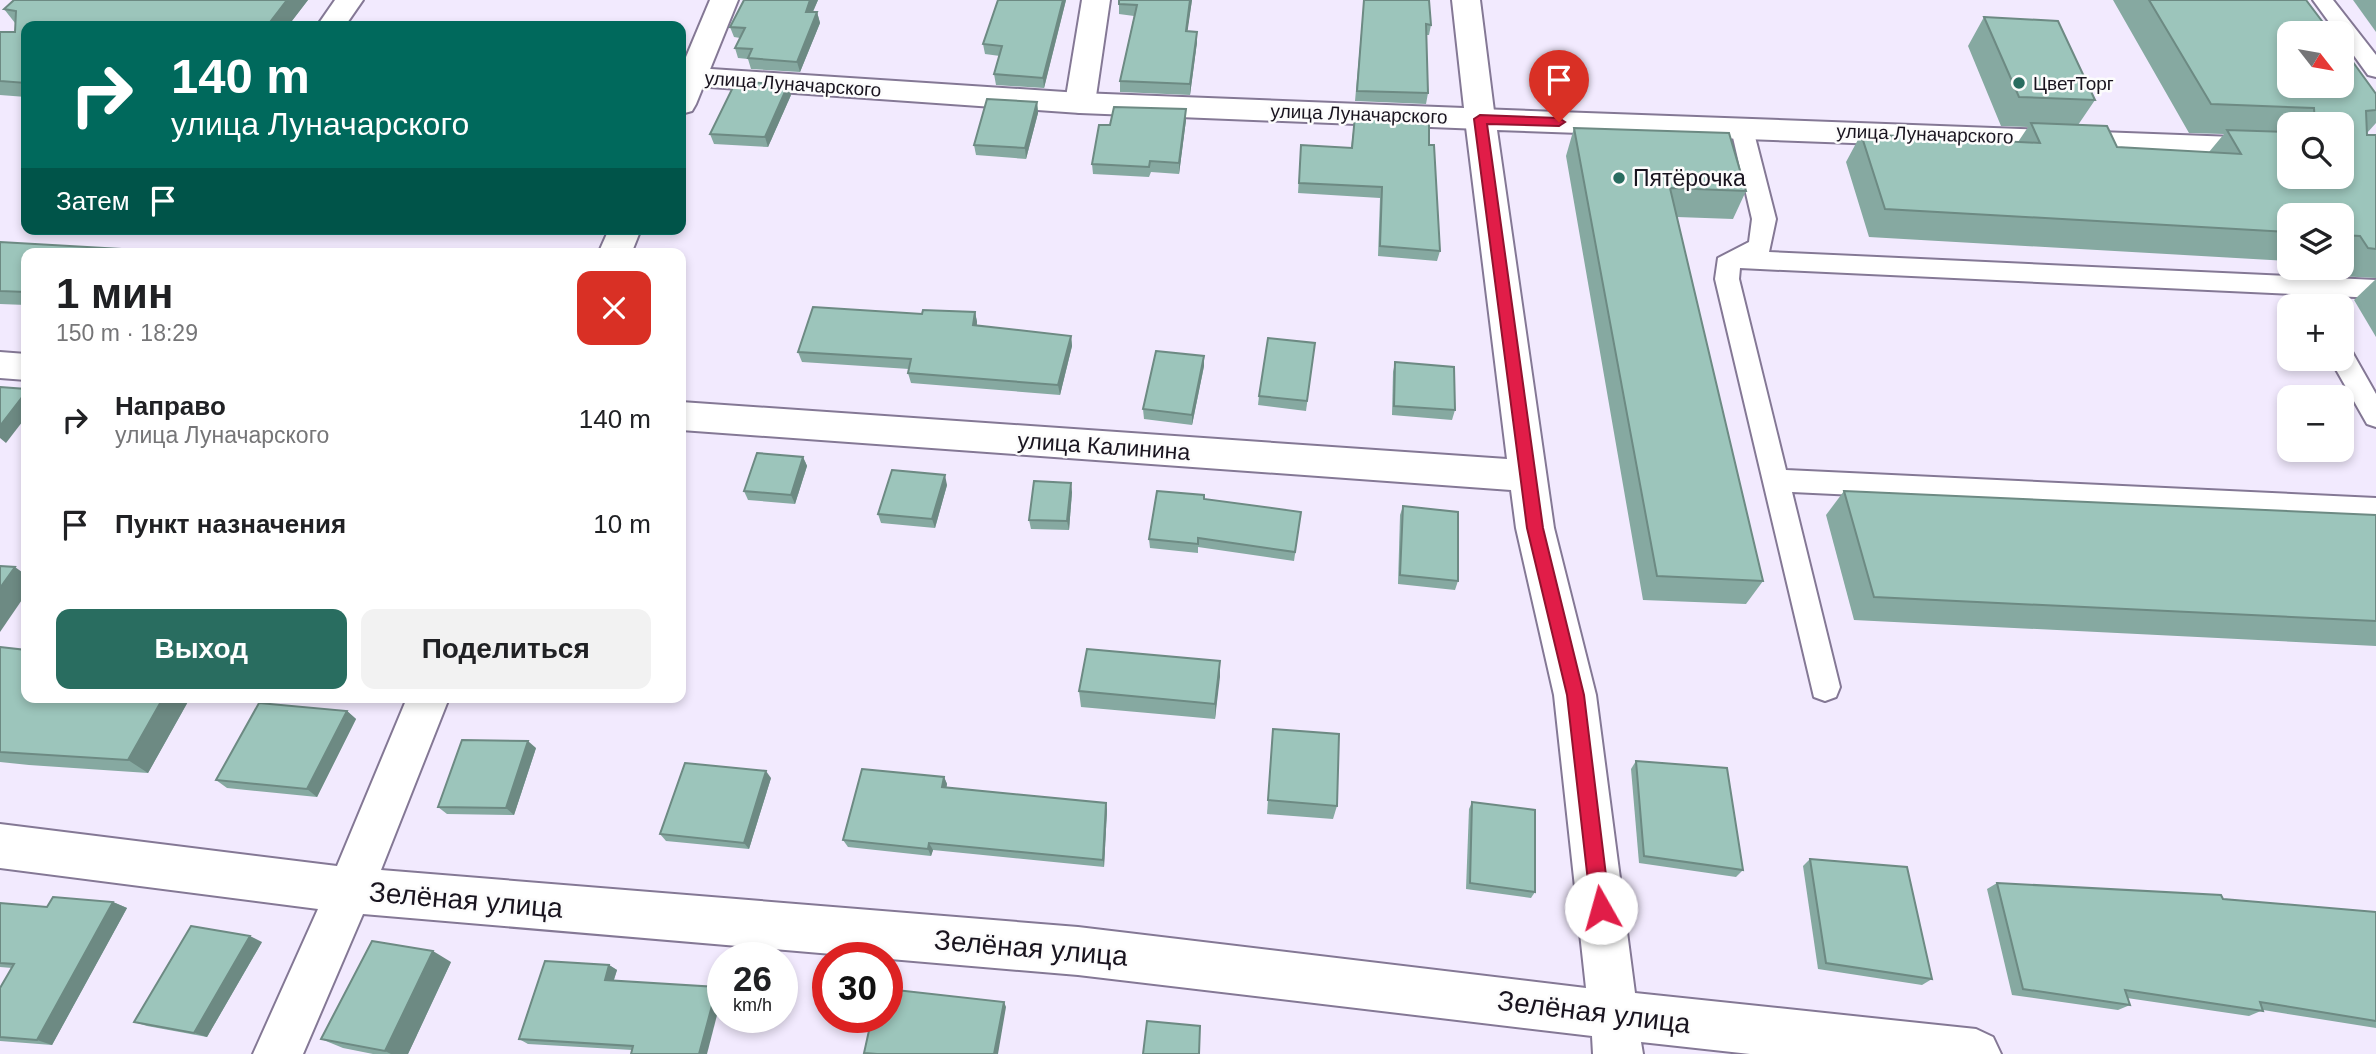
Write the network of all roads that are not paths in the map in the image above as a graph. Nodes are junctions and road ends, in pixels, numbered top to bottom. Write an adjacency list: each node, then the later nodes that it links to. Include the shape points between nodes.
1 (349, 0): 6 (street)
2 (724, 0): 8 (street)
3 (1096, 0): 10 (street)
4 (1466, 0): 11 (street)
5 (2323, 0): 7 (lane)
6 (334, 21)
7 (2376, 70)
8 (686, 84)
9 (686, 86): 10 (street, улица Луначарского)
10 (1080, 103): 11 (street, улица Луначарского)
11 (1480, 119): 12 (street, улица Луначарского); 21 (street)
12 (1742, 129): 13 (street, улица Луначарского); 14 (lane, via 1764,219 1760,247)
13 (2277, 149)
14 (1736, 259): 15 (lane); 22 (lane, via 1727,264 1727,279)
15 (2376, 289)
16 (0, 365): 17 (street)
17 (21, 367)
18 (2350, 371): 20 (lane)
19 (686, 416): 21 (street, улица Калинина)
20 (2376, 417)
21 (1527, 476): 28 (street, via 1575,695)
22 (1774, 480): 23 (lane); 24 (lane)
23 (2376, 509)
24 (1825, 687)
25 (426, 703): 27 (street)
26 (0, 846): 27 (street, Зелёная улица)
27 (350, 890): 28 (street, Зелёная улица, via 1078,951); 29 (street)
28 (1616, 1034): 30 (street, Зелёная улица)
29 (278, 1054)
30 (1976, 1054)

